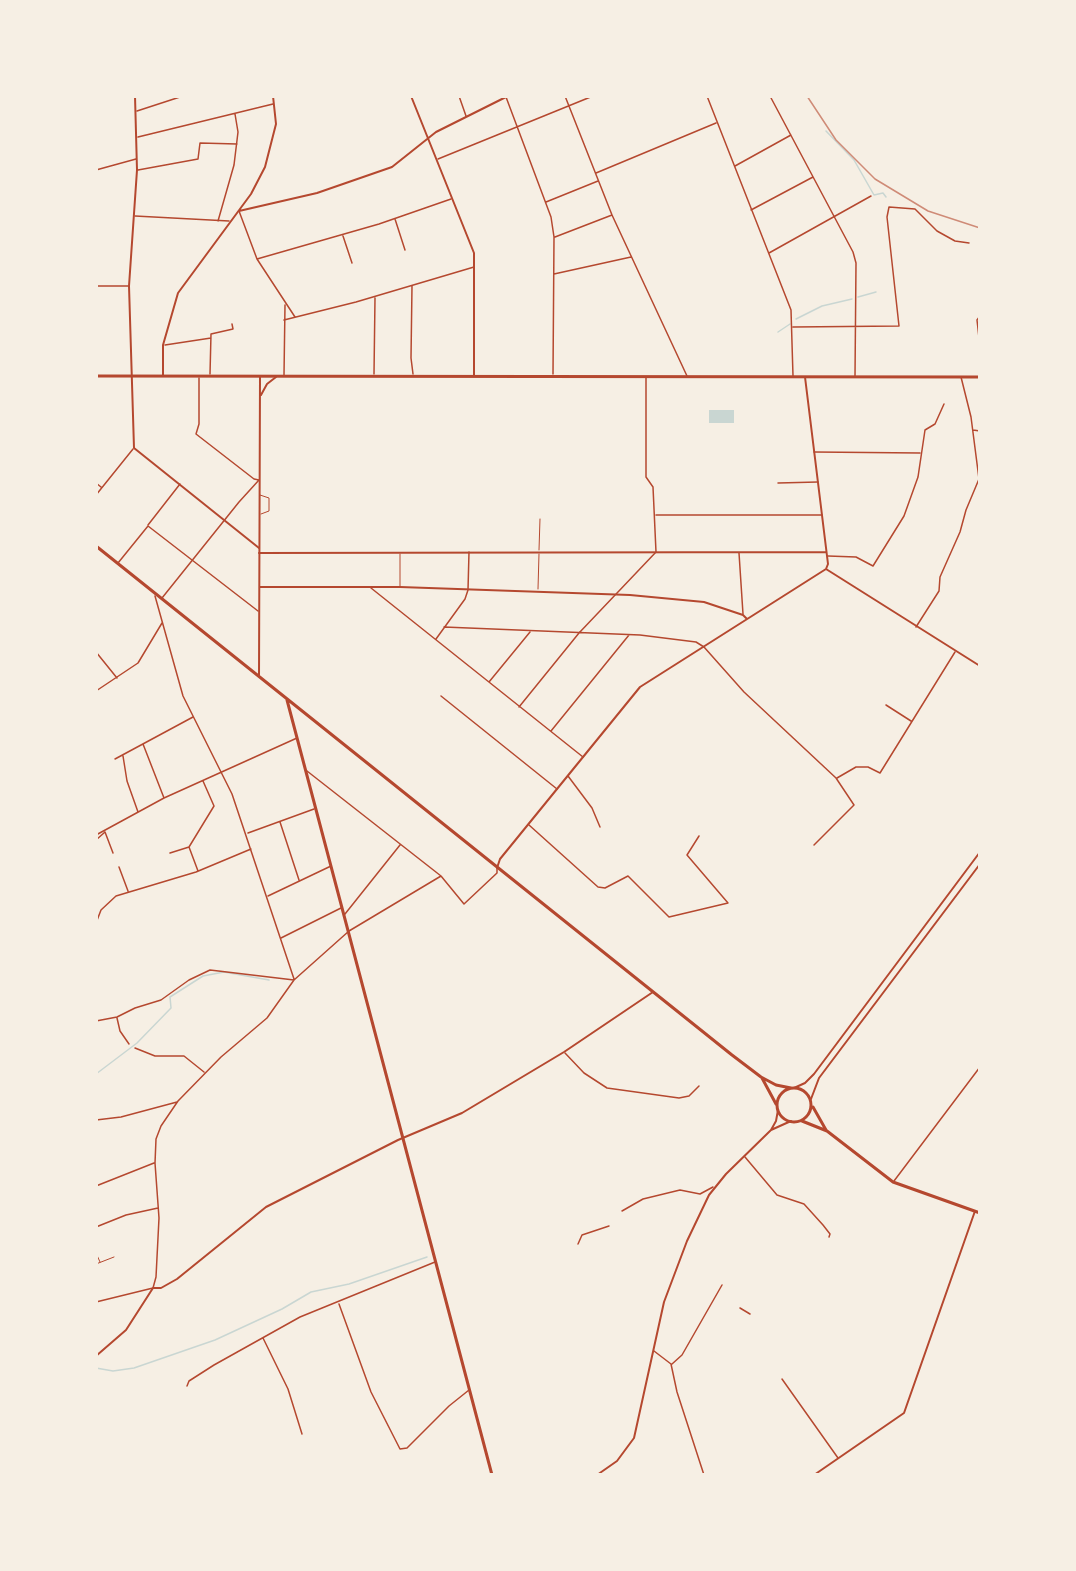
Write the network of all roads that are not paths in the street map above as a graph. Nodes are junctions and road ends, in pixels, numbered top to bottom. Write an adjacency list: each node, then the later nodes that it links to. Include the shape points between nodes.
1 (135, 96): 13 (street)
2 (183, 96): 13 (street)
3 (273, 96): 11 (street)
4 (411, 96): 20 (street)
5 (459, 96): 15 (street)
6 (507, 96): 15 (street); 17 (street)
7 (565, 96): 12 (street)
8 (593, 96): 12 (street)
9 (706, 96): 16 (street)
10 (770, 96): 18 (street)
11 (274, 104): 14 (street); 34 (street, via 274,132 265,167)
12 (569, 106): 17 (street); 27 (street)
13 (136, 111): 19 (street)
14 (234, 114): 19 (street); 21 (street)
15 (466, 116): 20 (street)
16 (717, 123): 24 (street); 27 (street)
17 (517, 126): 23 (street); 32 (street)
18 (792, 134): 24 (street); 28 (street)
19 (138, 136): 22 (street)
20 (428, 137): 23 (street); 34 (street, via 392,167 325,190)
21 (237, 144): 26 (street, via 200,143 198,159); 39 (street)
22 (137, 159): 25 (street); 26 (street)
23 (438, 159): 31 (street)
24 (735, 166): 33 (street)
25 (96, 170)
26 (137, 170): 36 (street)
27 (596, 173): 29 (street)
28 (813, 177): 33 (street); 37 (street)
29 (598, 181): 32 (street); 35 (street)
30 (871, 196): 37 (street)
31 (453, 199): 38 (street); 49 (street, via 474,253)
32 (546, 202): 42 (street)
33 (751, 210): 45 (street)
34 (238, 211): 40 (street); 47 (street)
35 (612, 215): 42 (street); 46 (street)
36 (134, 216): 39 (street); 52 (street)
37 (835, 218): 45 (street); 61 (street, via 856,263)
38 (395, 219): 41 (street); 44 (street)
39 (218, 220): 40 (street)
40 (231, 222): 63 (street, via 178,293)
41 (342, 234): 47 (street); 48 (street)
42 (554, 237): 50 (street)
43 (969, 243): 61 (street, via 937,231 915,209 888,209 899,326)
44 (405, 250)
45 (768, 253): 60 (street, via 791,309)
46 (632, 257): 50 (street); 78 (street)
47 (257, 259): 55 (street)
48 (352, 263)
49 (474, 267): 53 (street); 71 (street)
50 (554, 274): 72 (street)
51 (96, 286): 52 (street)
52 (129, 286): 74 (street)
53 (412, 286): 54 (street); 70 (street)
54 (375, 297): 57 (street); 69 (street)
55 (285, 304): 57 (street); 58 (street)
56 (980, 316): 64 (street)
57 (295, 317): 58 (street)
58 (284, 320): 68 (street)
59 (232, 324): 62 (street, via 233,329 211,334)
60 (794, 327): 61 (street); 79 (street)
61 (855, 327): 81 (street)
62 (212, 337): 63 (street); 67 (street)
63 (163, 345): 65 (street)
64 (980, 347)
65 (163, 375): 66 (main road); 74 (main road)
66 (200, 375): 67 (main road); 94 (street, via 196,434)
67 (210, 375): 75 (main road)
68 (284, 375): 69 (main road); 76 (main road)
69 (375, 375): 70 (main road)
70 (413, 375): 71 (main road)
71 (474, 375): 72 (main road)
72 (553, 375): 77 (main road)
73 (96, 376): 74 (main road)
74 (132, 376): 91 (street)
75 (262, 376): 76 (main road); 84 (street); 86 (street)
76 (279, 376): 84 (street)
77 (646, 376): 78 (main road); 103 (street, via 646,477 653,487)
78 (687, 376): 79 (main road)
79 (793, 377): 80 (main road)
80 (805, 377): 81 (main road); 92 (street)
81 (855, 377): 82 (main road)
82 (961, 377): 83 (main road); 89 (street)
83 (980, 377)
84 (267, 384): 86 (street)
85 (96, 385): 88 (street)
86 (260, 398): 94 (street)
87 (944, 404): 93 (street, via 935,424 925,430)
88 (96, 416)
89 (973, 429): 90 (street); 135 (street, via 979,479 940,577 939,591)
90 (980, 431)
91 (134, 448): 98 (street); 99 (street)
92 (814, 452): 93 (street); 95 (street)
93 (921, 453): 116 (street, via 918,477 904,516 873,566 856,557)
94 (259, 480): 100 (street); 106 (street)
95 (818, 482): 97 (street); 104 (street)
96 (96, 483): 99 (street)
97 (778, 483)
98 (180, 484): 106 (street); 107 (street)
99 (102, 488): 101 (street)
100 (259, 494): 102 (street); 102 (lane, via 269,498 269,511)
101 (96, 495)
102 (259, 514): 109 (street)
103 (655, 515): 104 (street); 114 (street)
104 (822, 515): 116 (street)
105 (540, 519): 113 (lane)
106 (224, 520): 109 (street); 117 (street)
107 (148, 526): 117 (street); 118 (street)
108 (96, 547): 118 (main road)
109 (259, 548): 115 (street)
110 (739, 551): 114 (street); 116 (street); 131 (street)
111 (400, 552): 112 (street); 115 (street); 121 (lane)
112 (470, 552): 113 (street); 123 (street)
113 (538, 552): 114 (street); 124 (lane)
114 (656, 552): 125 (street)
115 (259, 553): 120 (street)
116 (826, 554): 119 (street)
117 (192, 560): 127 (street); 130 (street)
118 (118, 564): 126 (main road)
119 (825, 569): 132 (street); 135 (street)
120 (260, 587): 122 (street); 130 (street)
121 (400, 587): 122 (street); 123 (street)
122 (371, 588): 139 (street)
123 (468, 590): 124 (street); 134 (street)
124 (538, 592): 125 (street)
125 (617, 594): 131 (street, via 704,602); 137 (street)
126 (156, 595): 127 (main road); 129 (street)
127 (161, 599): 128 (main road)
128 (166, 603): 129 (street); 144 (main road)
129 (160, 610): 133 (street)
130 (259, 611): 144 (street)
131 (743, 615): 132 (street)
132 (747, 619): 140 (street)
133 (163, 622): 145 (street, via 138,663); 152 (street, via 177,680)
134 (444, 627): 136 (street); 139 (street)
135 (916, 627): 141 (street)
136 (531, 631): 137 (street); 146 (street)
137 (579, 633): 138 (street); 151 (street)
138 (629, 634): 140 (street); 154 (street)
139 (435, 639): 146 (street)
140 (704, 646): 158 (street, via 640,687); 163 (street, via 748,696)
141 (956, 651): 143 (street); 153 (street)
142 (96, 652): 145 (street)
143 (980, 666)
144 (259, 676): 149 (main road)
145 (118, 678): 147 (street)
146 (489, 683): 151 (street)
147 (96, 691)
148 (441, 696): 165 (street)
149 (287, 698): 155 (main road); 187 (main road)
150 (886, 705): 153 (street)
151 (519, 706): 154 (street)
152 (194, 717): 156 (street); 160 (street)
153 (912, 722): 163 (street, via 880,773 856,767)
154 (550, 732): 158 (street)
155 (298, 737): 160 (street); 161 (main road)
156 (143, 743): 157 (street); 166 (street)
157 (123, 754): 159 (street); 168 (street, via 127,782)
158 (583, 757): 162 (street)
159 (115, 759)
160 (222, 771): 164 (street); 173 (street)
161 (306, 771): 167 (main road); 177 (street)
162 (568, 775): 165 (street); 171 (street, via 592,808)
163 (836, 778): 178 (street, via 854,805)
164 (203, 780): 166 (street); 179 (street, via 213,806)
165 (557, 789): 170 (street)
166 (164, 798): 168 (street)
167 (316, 808): 169 (street); 185 (main road)
168 (138, 813): 172 (street)
169 (280, 822): 173 (street); 190 (street)
170 (529, 825): 175 (street, via 598,887 605,888 628,876 669,917 728,903 687,855); 187 (street)
171 (600, 827)
172 (105, 831): 174 (street); 176 (street); 182 (street)
173 (247, 833): 180 (street)
174 (96, 835)
175 (699, 836)
176 (96, 840)
177 (400, 845): 189 (street); 196 (street)
178 (814, 845)
179 (189, 847): 183 (street); 188 (street)
180 (252, 848): 188 (street); 192 (street)
181 (980, 852): 211 (street, via 814,1074)
182 (113, 853)
183 (170, 853)
184 (980, 864): 212 (street, via 819,1078)
185 (332, 866): 190 (street); 194 (main road)
186 (119, 867): 191 (street)
187 (496, 868): 189 (street, via 497,873 464,904); 201 (main road)
188 (198, 871): 191 (street)
189 (441, 876): 198 (street)
190 (299, 880): 192 (street)
191 (128, 892): 195 (street, via 113,898)
192 (267, 896): 199 (street)
193 (96, 906): 195 (street)
194 (342, 908): 196 (main road); 199 (street)
195 (101, 910): 197 (street)
196 (344, 915): 198 (main road)
197 (96, 923)
198 (349, 931): 200 (street); 221 (main road)
199 (280, 938): 200 (street)
200 (294, 980): 202 (street, via 210,970 161,1000); 208 (street, via 267,1018)
201 (653, 992): 206 (street); 209 (main road)
202 (117, 1017): 203 (street); 204 (street)
203 (96, 1021)
204 (129, 1044)
205 (135, 1048): 208 (street, via 155,1056 184,1056)
206 (564, 1052): 210 (street, via 584,1073 607,1088 679,1098 689,1096); 221 (street, via 462,1113)
207 (980, 1067): 224 (street)
208 (205, 1072): 213 (street)
209 (761, 1077): 211 (main road); 215 (main road)
210 (699, 1086)
211 (793, 1088): 212 (main road, via 803,1090); 215 (main road, via 780,1095)
212 (811, 1099): 214 (main road)
213 (178, 1101): 216 (street); 223 (street, via 158,1131)
214 (812, 1105): 218 (main road); 220 (main road)
215 (777, 1108): 217 (main road); 219 (street)
216 (96, 1120)
217 (790, 1121): 218 (main road); 219 (street)
218 (802, 1121): 220 (main road)
219 (771, 1130): 222 (street)
220 (827, 1131): 224 (main road)
221 (403, 1137): 238 (main road); 241 (street, via 266,1207 177,1279)
222 (744, 1156): 226 (street); 233 (street, via 777,1195 804,1204 830,1233)
223 (155, 1163): 225 (street); 227 (street)
224 (893, 1182): 229 (main road)
225 (96, 1186)
226 (715, 1187): 228 (street, via 700,1194 680,1190 643,1199); 247 (street, via 676,1268)
227 (159, 1207): 232 (street); 241 (street)
228 (622, 1211)
229 (975, 1211): 230 (main road); 254 (street, via 904,1413)
230 (980, 1213)
231 (609, 1226): 234 (street, via 582,1235)
232 (96, 1227)
233 (829, 1238)
234 (578, 1244)
235 (96, 1253): 237 (lane)
236 (114, 1257): 237 (lane)
237 (100, 1262): 239 (lane)
238 (436, 1262): 243 (street); 252 (main road)
239 (96, 1264)
240 (722, 1285): 249 (street, via 682,1355)
241 (153, 1288): 242 (street); 248 (street, via 126,1330)
242 (96, 1302)
243 (338, 1302): 246 (street); 252 (street, via 371,1392 400,1449 407,1448 448,1406)
244 (740, 1308): 245 (street)
245 (750, 1314)
246 (263, 1338): 251 (street, via 214,1365); 253 (street, via 288,1389)
247 (653, 1350): 249 (street); 258 (street, via 634,1438 617,1461)
248 (96, 1356)
249 (671, 1364): 259 (street)
250 (782, 1379): 254 (street)
251 (187, 1386)
252 (470, 1390): 257 (main road)
253 (302, 1434)
254 (838, 1458): 260 (street)
255 (96, 1471): 256 (street)
256 (97, 1475)
257 (492, 1475)
258 (597, 1475)
259 (704, 1475)
260 (814, 1475)

